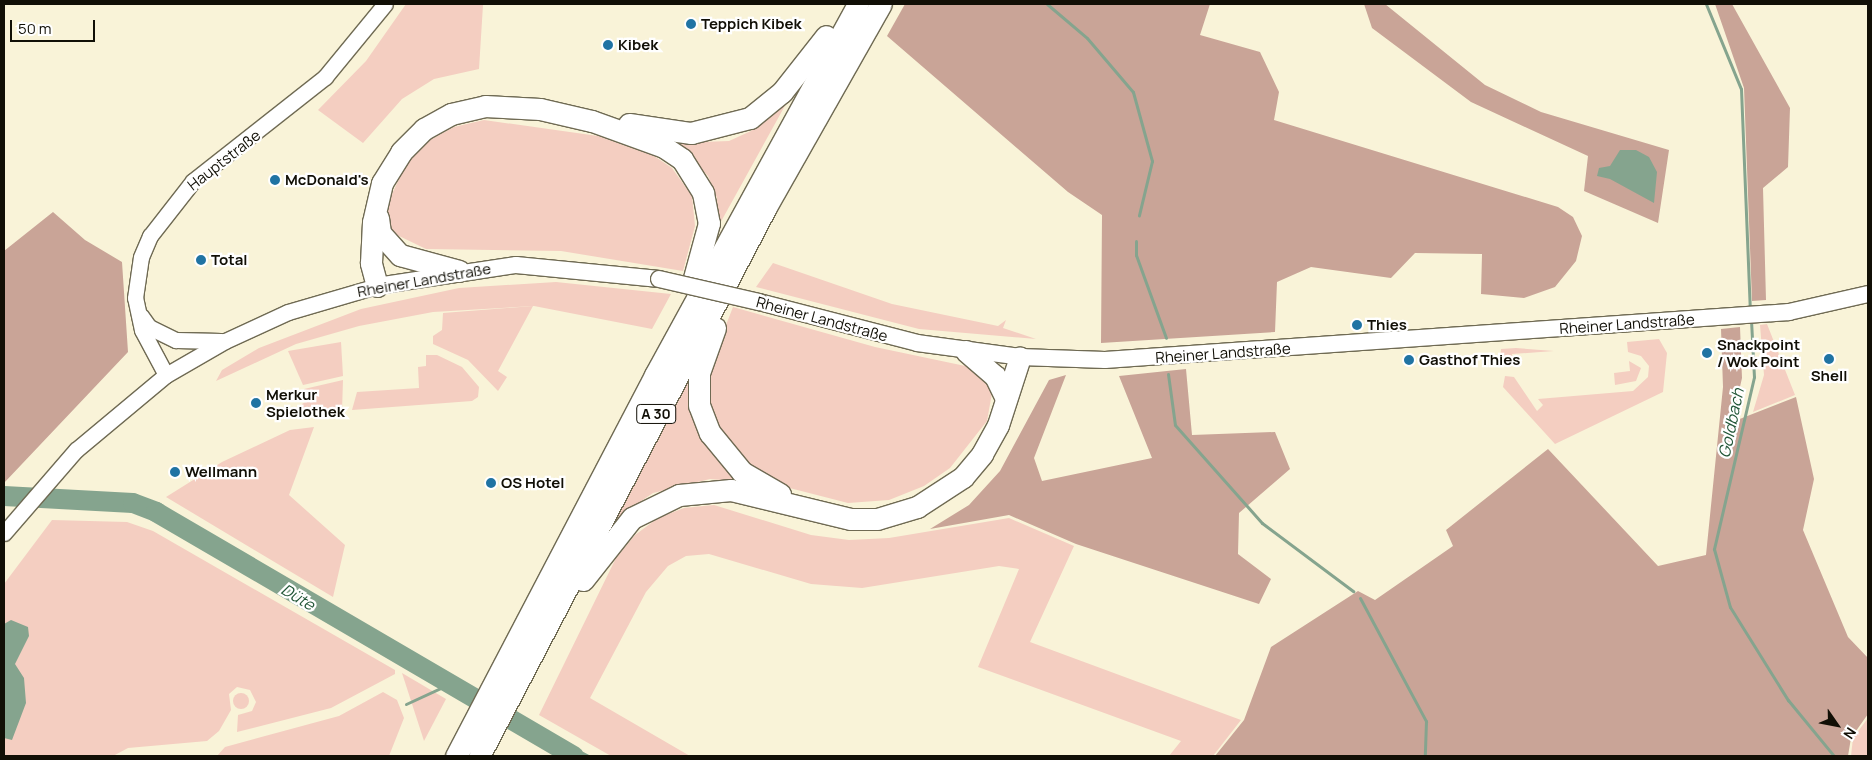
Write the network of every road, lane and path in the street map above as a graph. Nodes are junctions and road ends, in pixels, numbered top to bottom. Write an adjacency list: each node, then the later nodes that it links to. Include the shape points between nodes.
1 (385, 4): 11 (street, Hauptstraße, via 314,88 193,181 172,204 141,257)
2 (845, 4): 5 (highway, via 798,75 750,118 691,133)
3 (858, 4): 16 (highway, A 30)
4 (881, 4): 7 (highway, A 30)
5 (592, 120): 6 (highway, via 540,109 484,106 451,114 424,129 401,152); 16 (highway, via 664,147 682,159 694,174 708,206 708,236 701,263 651,362)
6 (382, 183): 8 (highway, via 378,222 389,246 400,255); 9 (highway, via 373,222 371,263)
7 (766, 207): 18 (highway, via 759,242 710,338 699,373 699,405 710,433 726,457 758,482); 20 (highway, A 30)
8 (459, 271): 9 (main road, Rheiner Landstraße); 13 (main road, Rheiner Landstraße, bridge, via 543,265 659,278 884,336)
9 (377, 286): 12 (street, Rheiner Landstraße, via 288,312)
10 (1868, 294): 14 (main road, Rheiner Landstraße, via 1842,303 1727,317 1146,358)
11 (135, 298): 12 (street, via 140,315 161,335 199,343); 15 (street, Hauptstraße, via 142,330)
12 (225, 341): 15 (street, Rheiner Landstraße)
13 (966, 351): 14 (main road, Rheiner Landstraße); 17 (highway, via 996,376)
14 (1020, 357): 17 (highway)
15 (166, 375): 19 (street, Rheiner Landstraße, via 102,425 42,486)
16 (655, 375): 21 (highway, A 30)
17 (1006, 399): 18 (highway, via 982,454 940,494 877,519 851,519)
18 (807, 509): 20 (highway, via 731,490 707,490 662,502 632,518 614,536 568,606)
19 (4, 534)
20 (548, 622): 21 (highway, A 30)
21 (499, 693): 22 (highway, A 30)
22 (485, 722): 23 (highway, A 30); 24 (highway, A 30)
23 (456, 756)
24 (479, 756)

